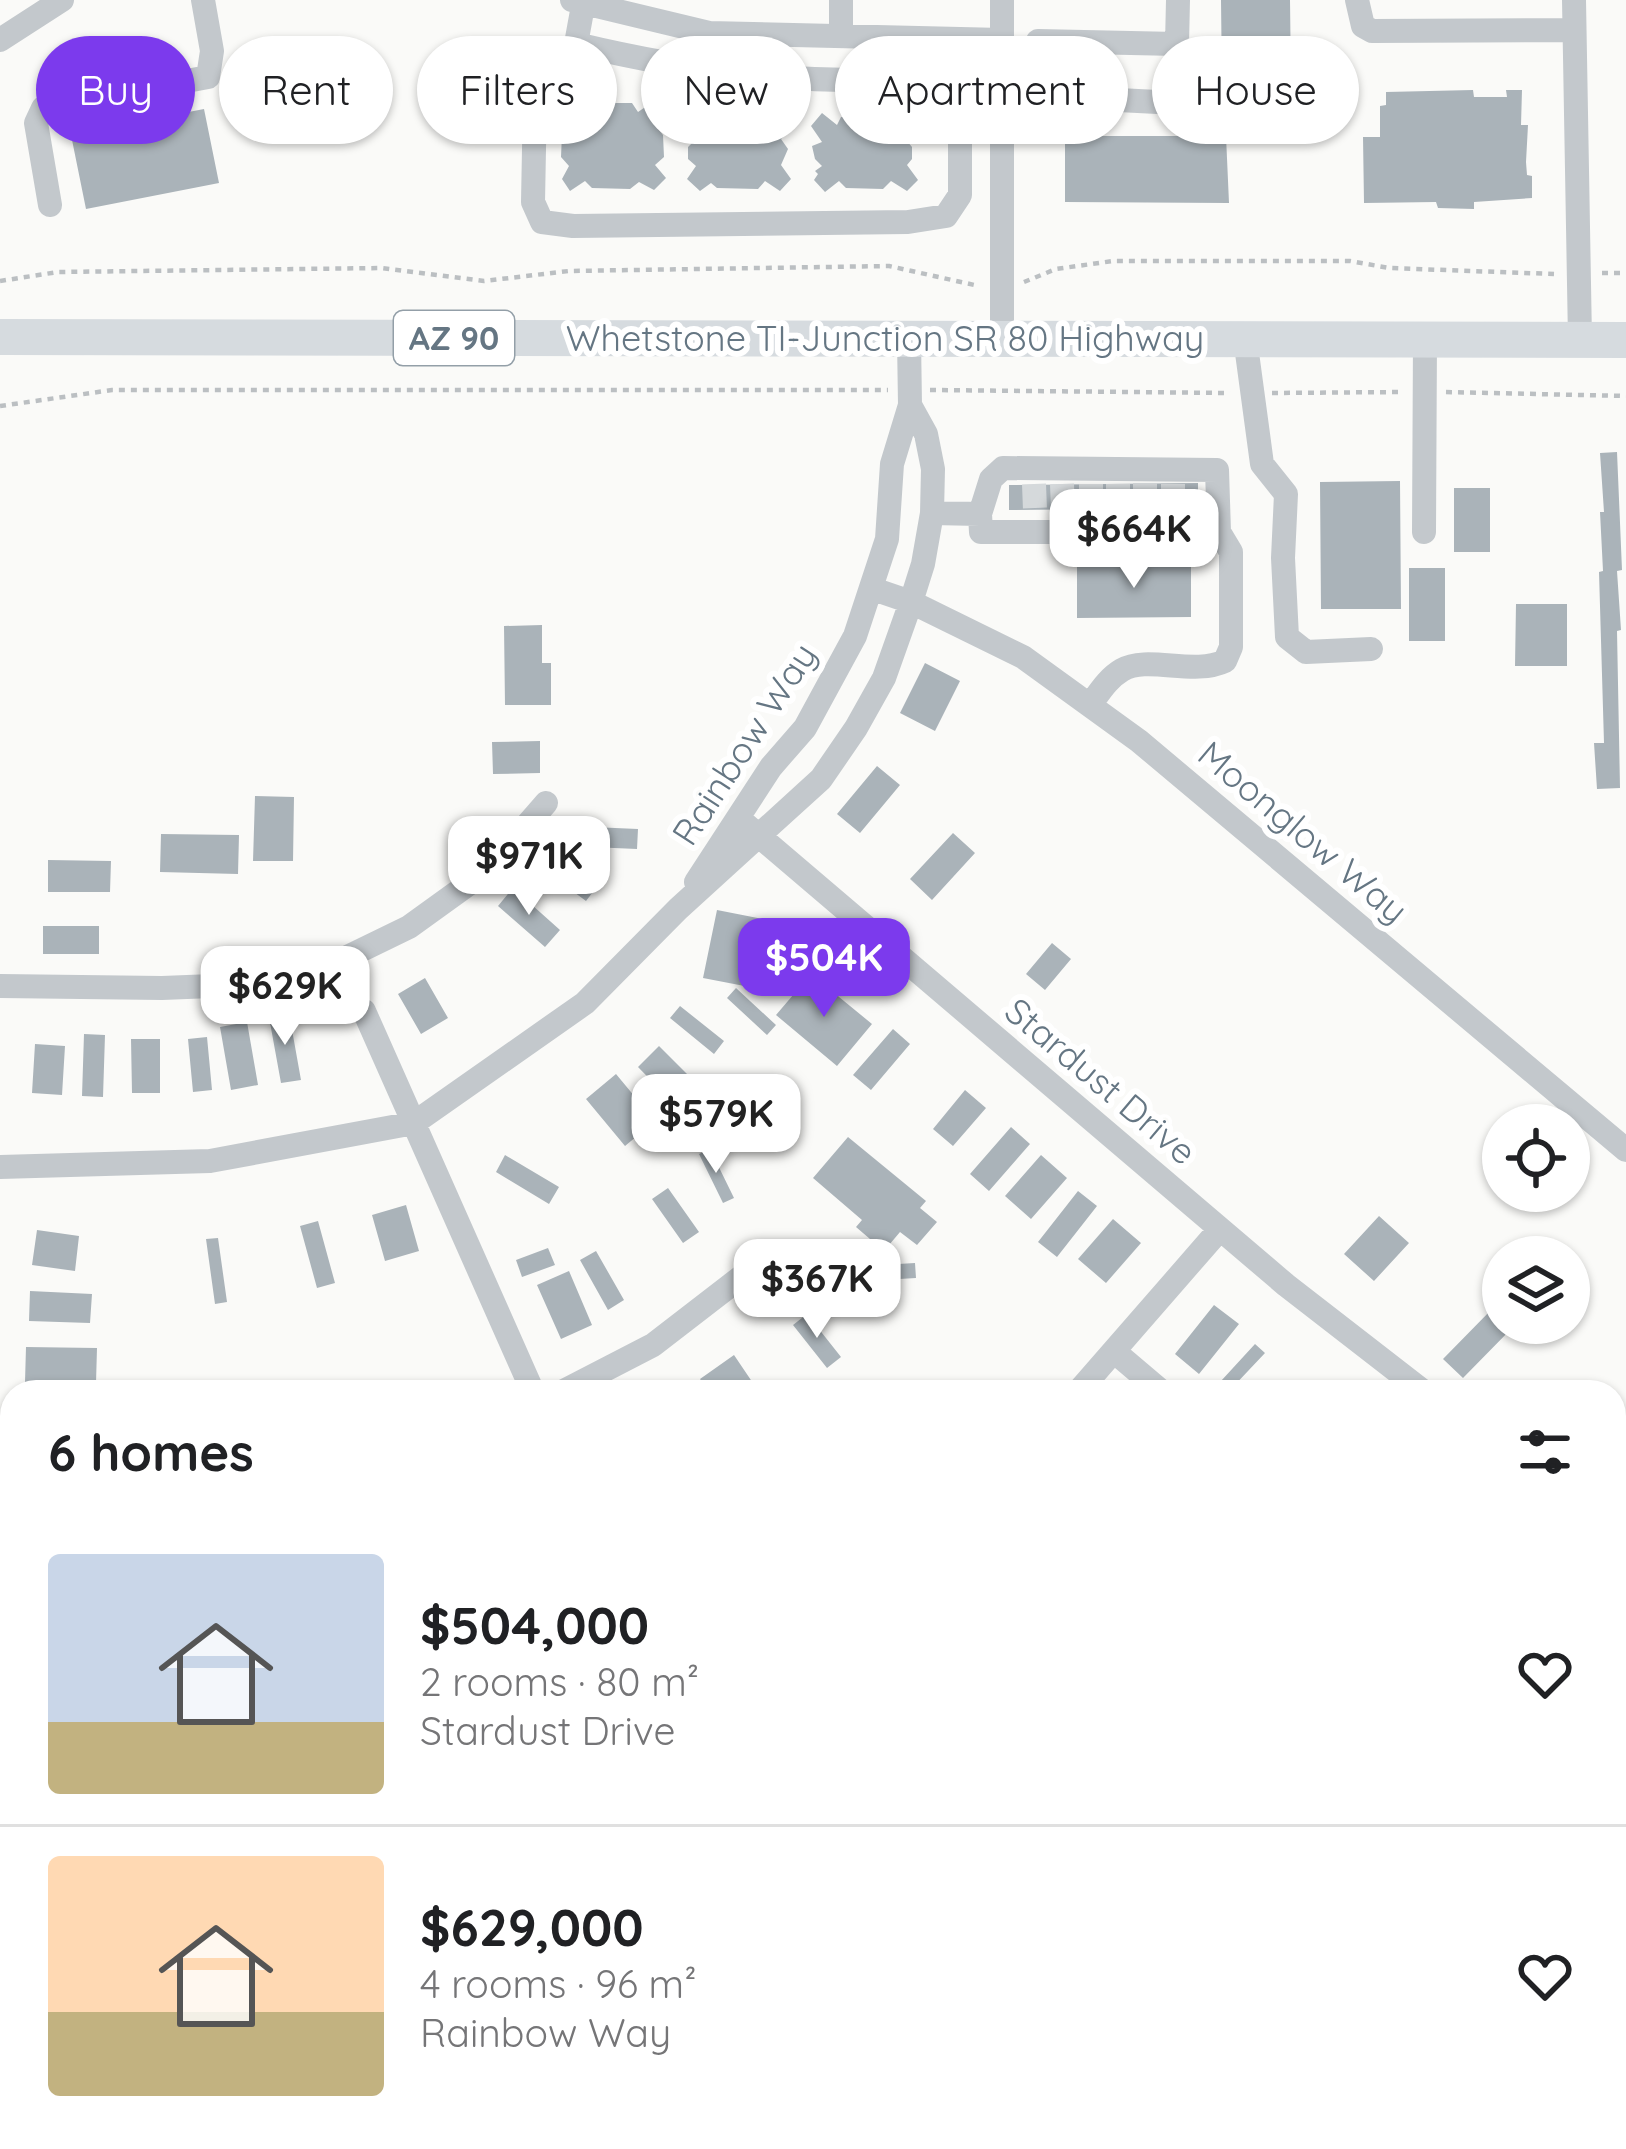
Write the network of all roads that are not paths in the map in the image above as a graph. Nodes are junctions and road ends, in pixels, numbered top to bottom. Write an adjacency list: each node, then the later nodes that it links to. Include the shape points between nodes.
1 (61, 0): 15 (street)
2 (203, 0): 21 (street, via 208,77 43,108 36,123)
3 (841, 0): 11 (street)
4 (1002, 0): 12 (street)
5 (1178, 0): 13 (street)
6 (1357, 0): 9 (street, via 1372,31)
7 (1574, 0): 9 (street)
8 (580, 1): 10 (street); 14 (street, via 709,33)
9 (1574, 30): 27 (street)
10 (577, 36)
11 (836, 36)
12 (1002, 36)
13 (1177, 36)
14 (835, 37)
15 (0, 40)
16 (835, 51): 18 (street)
17 (617, 54): 18 (street, via 779,80)
18 (833, 80): 19 (street, via 930,79 947,87 960,110 960,195 946,216 542,222 533,202)
19 (534, 144)
20 (1002, 144): 23 (street)
21 (50, 205)
22 (0, 337): 25 (highway, Whetstone TI-Junction SR 80 Highway / AZ 90)
23 (1002, 338): 24 (highway, Whetstone TI-Junction SR 80 Highway / AZ 90); 25 (highway, Whetstone TI-Junction SR 80 Highway / AZ 90)
24 (1245, 338): 26 (highway, Whetstone TI-Junction SR 80 Highway / AZ 90); 30 (street)
25 (909, 339): 29 (street, Rainbow Way)
26 (1425, 339): 27 (highway, Whetstone TI-Junction SR 80 Highway / AZ 90); 41 (street)
27 (1580, 340): 28 (highway, Whetstone TI-Junction SR 80 Highway / AZ 90)
28 (1626, 340)
29 (910, 398): 38 (street, Rainbow Way, via 933,469); 42 (street, Rainbow Way)
30 (1262, 464): 31 (street); 44 (street, via 1286,494 1287,638 1306,652)
31 (1217, 491): 34 (street, via 1217,470); 40 (street)
32 (1118, 498): 33 (street); 33 (street); 37 (street); 37 (street)
33 (1145, 498): 34 (street); 34 (street)
34 (1173, 498): 40 (street)
35 (1034, 499): 36 (street); 36 (street); 39 (street, via 981,532); 39 (street, via 1003,468)
36 (1063, 499): 37 (street); 37 (street)
37 (1090, 499)
38 (932, 513): 39 (street); 43 (street, Rainbow Way)
39 (980, 514)
40 (1219, 532): 45 (street, via 1231,552 1226,661 1210,668 1127,666)
41 (1424, 532)
42 (873, 589): 43 (street, Moonglow Way); 47 (street, Rainbow Way, via 805,728)
43 (911, 602): 45 (street, Moonglow Way, via 1023,657); 48 (street, Rainbow Way, via 856,728 821,779)
44 (1372, 649)
45 (1090, 705): 53 (street, Moonglow Way)
46 (547, 803): 50 (street, via 488,870 409,927 334,963 264,984)
47 (738, 818): 48 (street, Stardust Drive); 49 (street, Rainbow Way)
48 (760, 838): 49 (street, Rainbow Way); 55 (street, Stardust Drive)
49 (678, 909): 52 (street, Rainbow Way, via 585,1004)
50 (0, 986)
51 (364, 1011): 52 (street)
52 (414, 1123): 54 (street, Rainbow Way, via 210,1161); 58 (street)
53 (1626, 1150)
54 (0, 1166)
55 (1220, 1229): 57 (street); 62 (street, Stardust Drive)
56 (758, 1264): 59 (street, via 653,1345)
57 (1116, 1353): 60 (street); 61 (street)
58 (527, 1380)
59 (585, 1380)
60 (1090, 1380)
61 (1148, 1380)
62 (1409, 1380)

